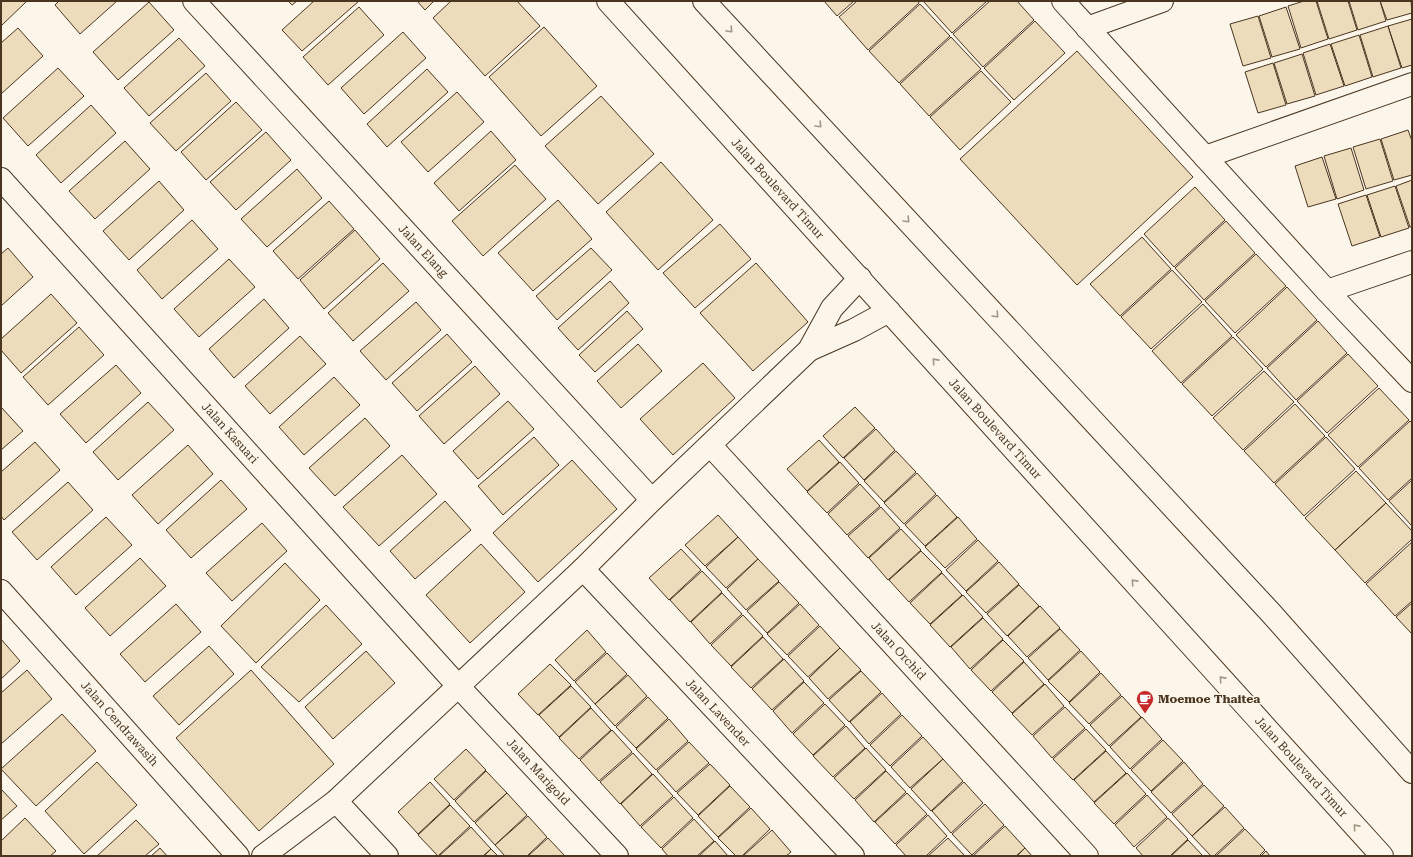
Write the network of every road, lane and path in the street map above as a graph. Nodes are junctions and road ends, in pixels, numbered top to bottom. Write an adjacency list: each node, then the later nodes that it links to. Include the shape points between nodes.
1 (194, 1): 17 (street, Jalan Elang)
2 (608, 1): 11 (street, Jalan Boulevard Timur)
3 (704, 1): 21 (street, one-way to 21, via 1264,606)
4 (1064, 1): 6 (street)
5 (1162, 1): 6 (street)
6 (1087, 28): 8 (street)
7 (1412, 84): 8 (street)
8 (1205, 157): 12 (street)
9 (1, 179): 20 (street, Jalan Kasuari)
10 (1412, 262): 12 (street)
11 (860, 278): 13 (street, Jalan Boulevard Timur); 14 (street, via 832,308)
12 (1327, 291): 15 (street)
13 (889, 311): 14 (street); 29 (street, Jalan Boulevard Timur, one-way to 13)
14 (809, 350): 16 (street)
15 (1412, 380)
16 (710, 445): 17 (street); 28 (street, Jalan Orchid)
17 (652, 500): 18 (street)
18 (583, 569): 20 (street); 27 (street, Jalan Lavender)
19 (1, 591): 23 (street, Jalan Cendrawasih)
20 (459, 687): 22 (street); 26 (street, Jalan Marigold)
21 (1412, 772)
22 (336, 801): 24 (street); 25 (street)
23 (238, 856)
24 (263, 856)
25 (388, 856)
26 (617, 856)
27 (853, 856)
28 (1087, 856)
29 (1382, 856)

